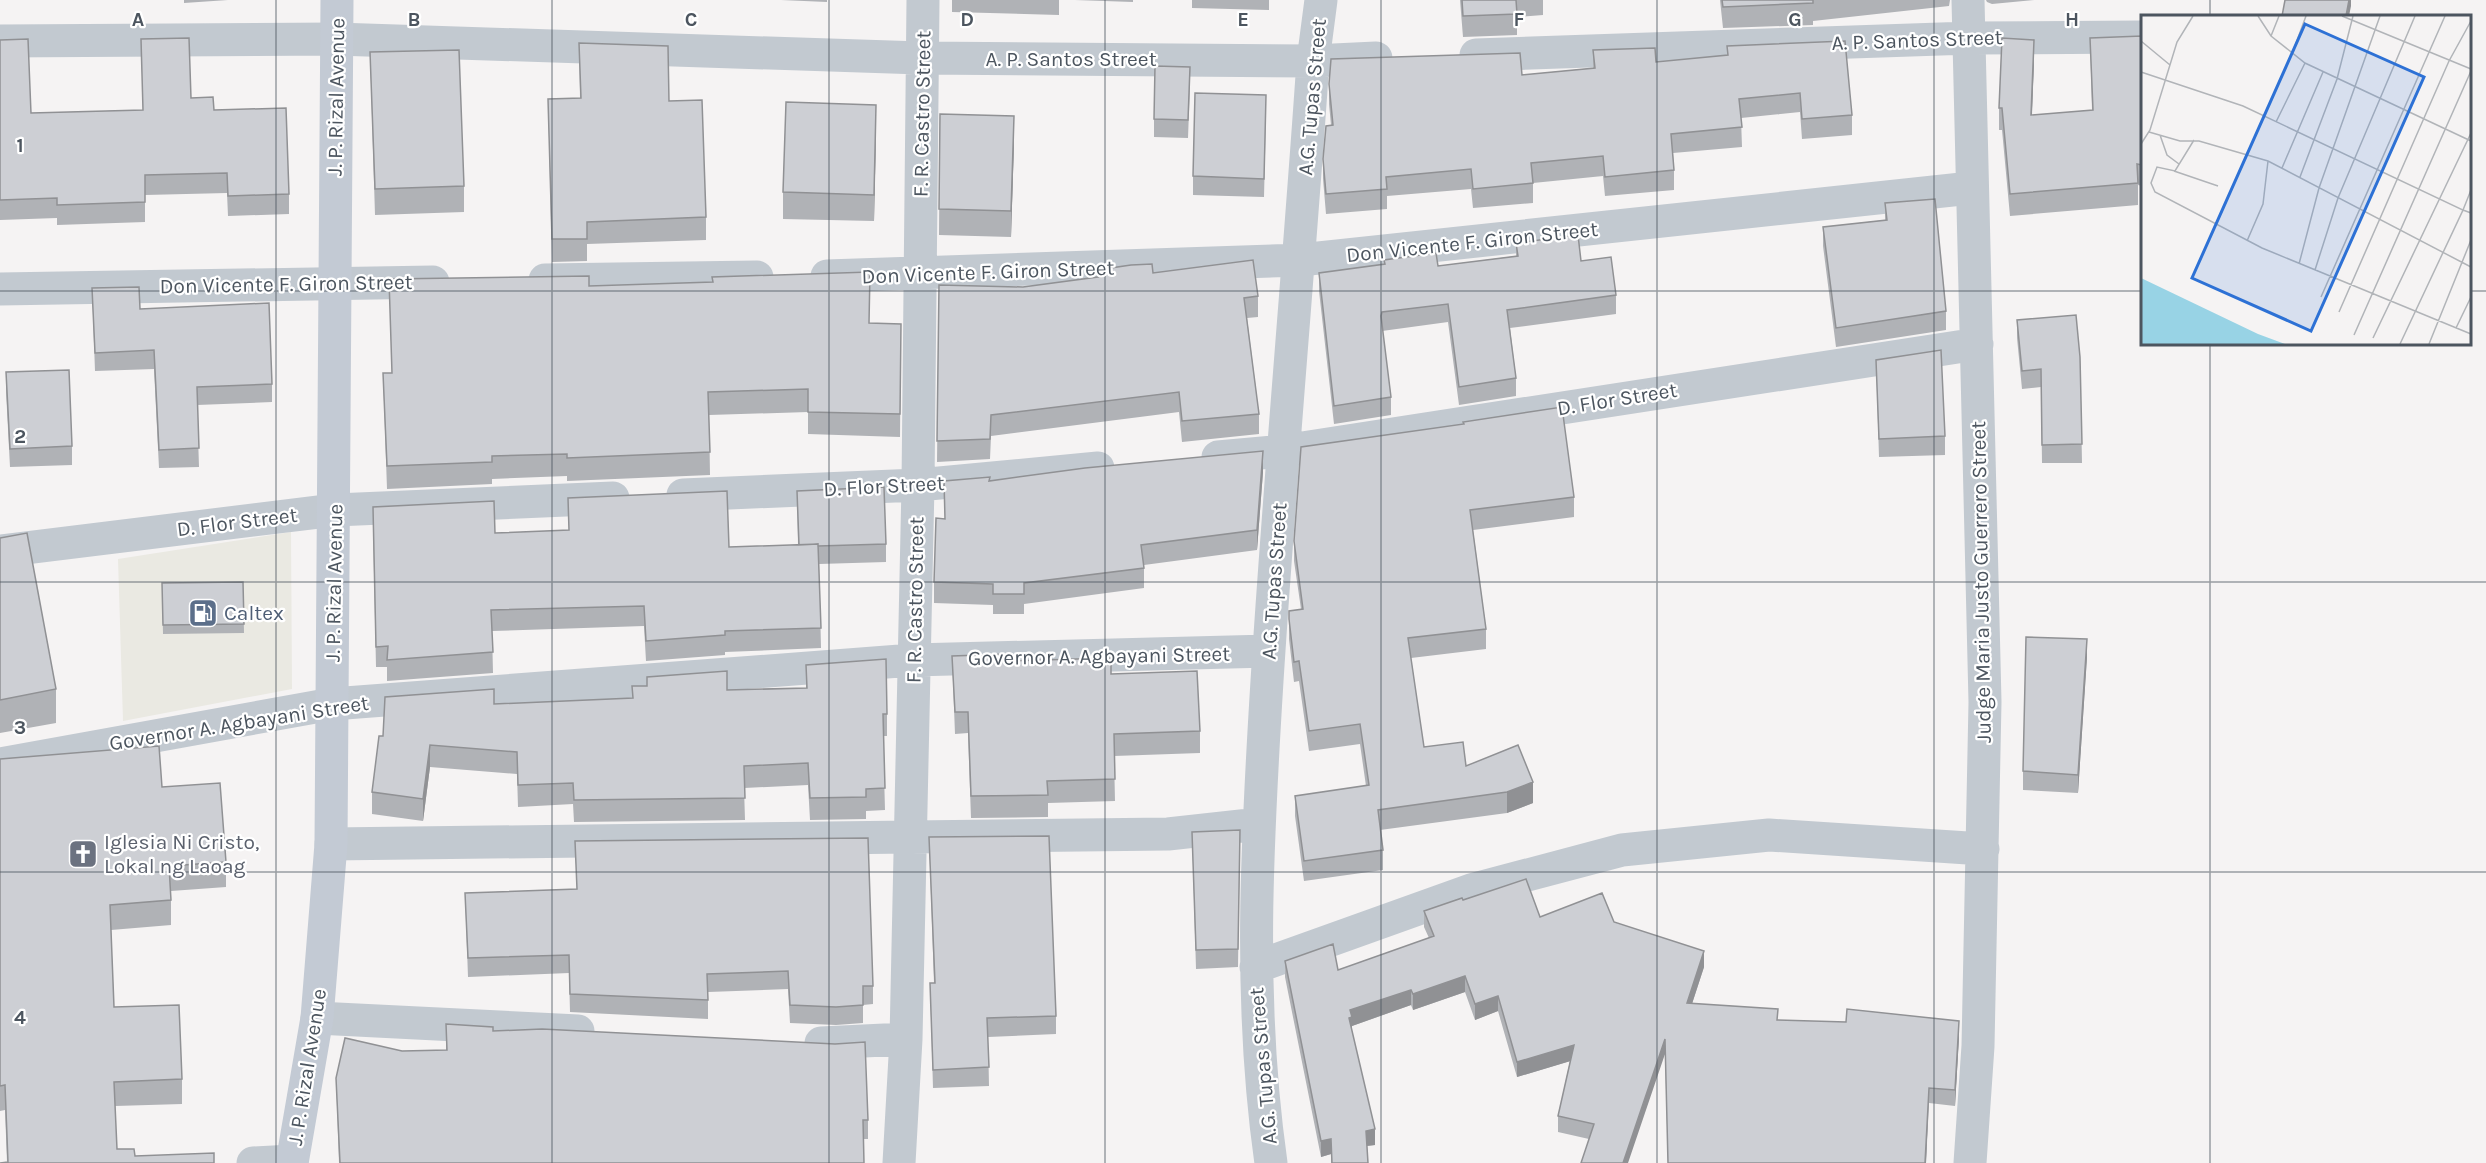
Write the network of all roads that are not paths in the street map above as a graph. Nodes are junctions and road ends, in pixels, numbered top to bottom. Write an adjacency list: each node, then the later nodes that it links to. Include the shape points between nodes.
1 (337, 0): 7 (main road, J. P. Rizal Avenue)
2 (923, 0): 11 (street, F. R. Castro Street)
3 (1321, 0): 12 (street, A.G. Tupas Street)
4 (1968, 0): 6 (street, Judge Maria Justo Guerrero Street)
5 (2141, 37): 6 (street, A. P. Santos Street)
6 (1970, 38): 9 (street, A. P. Santos Street); 13 (street, Judge Maria Justo Guerrero Street)
7 (336, 39): 8 (street, A. P. Santos Street); 11 (street, A. P. Santos Street); 18 (main road, J. P. Rizal Avenue)
8 (0, 41)
9 (1445, 56)
10 (1409, 57): 12 (street, A. P. Santos Street)
11 (921, 58): 12 (street, A. P. Santos Street); 15 (street, F. R. Castro Street)
12 (1313, 61): 14 (street, A.G. Tupas Street)
13 (1971, 188): 14 (street, Don Vicente F. Giron Street); 20 (street, Judge Maria Justo Guerrero Street)
14 (1300, 260): 15 (street, Don Vicente F. Giron Street); 21 (street, A.G. Tupas Street)
15 (920, 275): 17 (street, Don Vicente F. Giron Street); 24 (street, F. R. Castro Street)
16 (466, 281): 18 (street, Don Vicente F. Giron Street)
17 (513, 281)
18 (334, 283): 19 (street, Don Vicente F. Giron Street); 25 (main road, J. P. Rizal Avenue)
19 (0, 289)
20 (1977, 344): 21 (street, D. Flor Street); 34 (street, Judge Maria Justo Guerrero Street, via 1985,702)
21 (1283, 450): 22 (street, D. Flor Street); 27 (street, A.G. Tupas Street)
22 (1189, 459)
23 (1130, 465): 24 (street, D. Flor Street)
24 (918, 485): 25 (street, D. Flor Street); 28 (street, F. R. Castro Street)
25 (335, 510): 26 (street, D. Flor Street); 29 (main road, J. P. Rizal Avenue)
26 (0, 551)
27 (1269, 651): 28 (street, Governor A. Agbayani Street); 31 (street, A.G. Tupas Street)
28 (913, 660): 29 (street, Governor A. Agbayani Street); 32 (street, F. R. Castro Street)
29 (332, 704): 30 (street, Governor A. Agbayani Street); 33 (main road, J. P. Rizal Avenue)
30 (0, 764)
31 (1258, 824): 32 (street, via 1168,834); 35 (street, A.G. Tupas Street)
32 (910, 836): 33 (street); 38 (street, F. R. Castro Street)
33 (331, 844): 36 (main road, J. P. Rizal Avenue)
34 (1983, 849): 35 (street, via 1769,835 1623,850 1471,890); 44 (street, Judge Maria Justo Guerrero Street, via 1978,1046)
35 (1256, 967): 43 (street, A.G. Tupas Street, via 1258,1042)
36 (317, 1018): 37 (street); 40 (main road, J. P. Rizal Avenue)
37 (609, 1033)
38 (906, 1039): 39 (street, via 836,1044); 42 (street, F. R. Castro Street)
39 (788, 1042)
40 (292, 1162): 41 (street)
41 (252, 1163)
42 (899, 1163)
43 (1271, 1163)
44 (1970, 1163)

